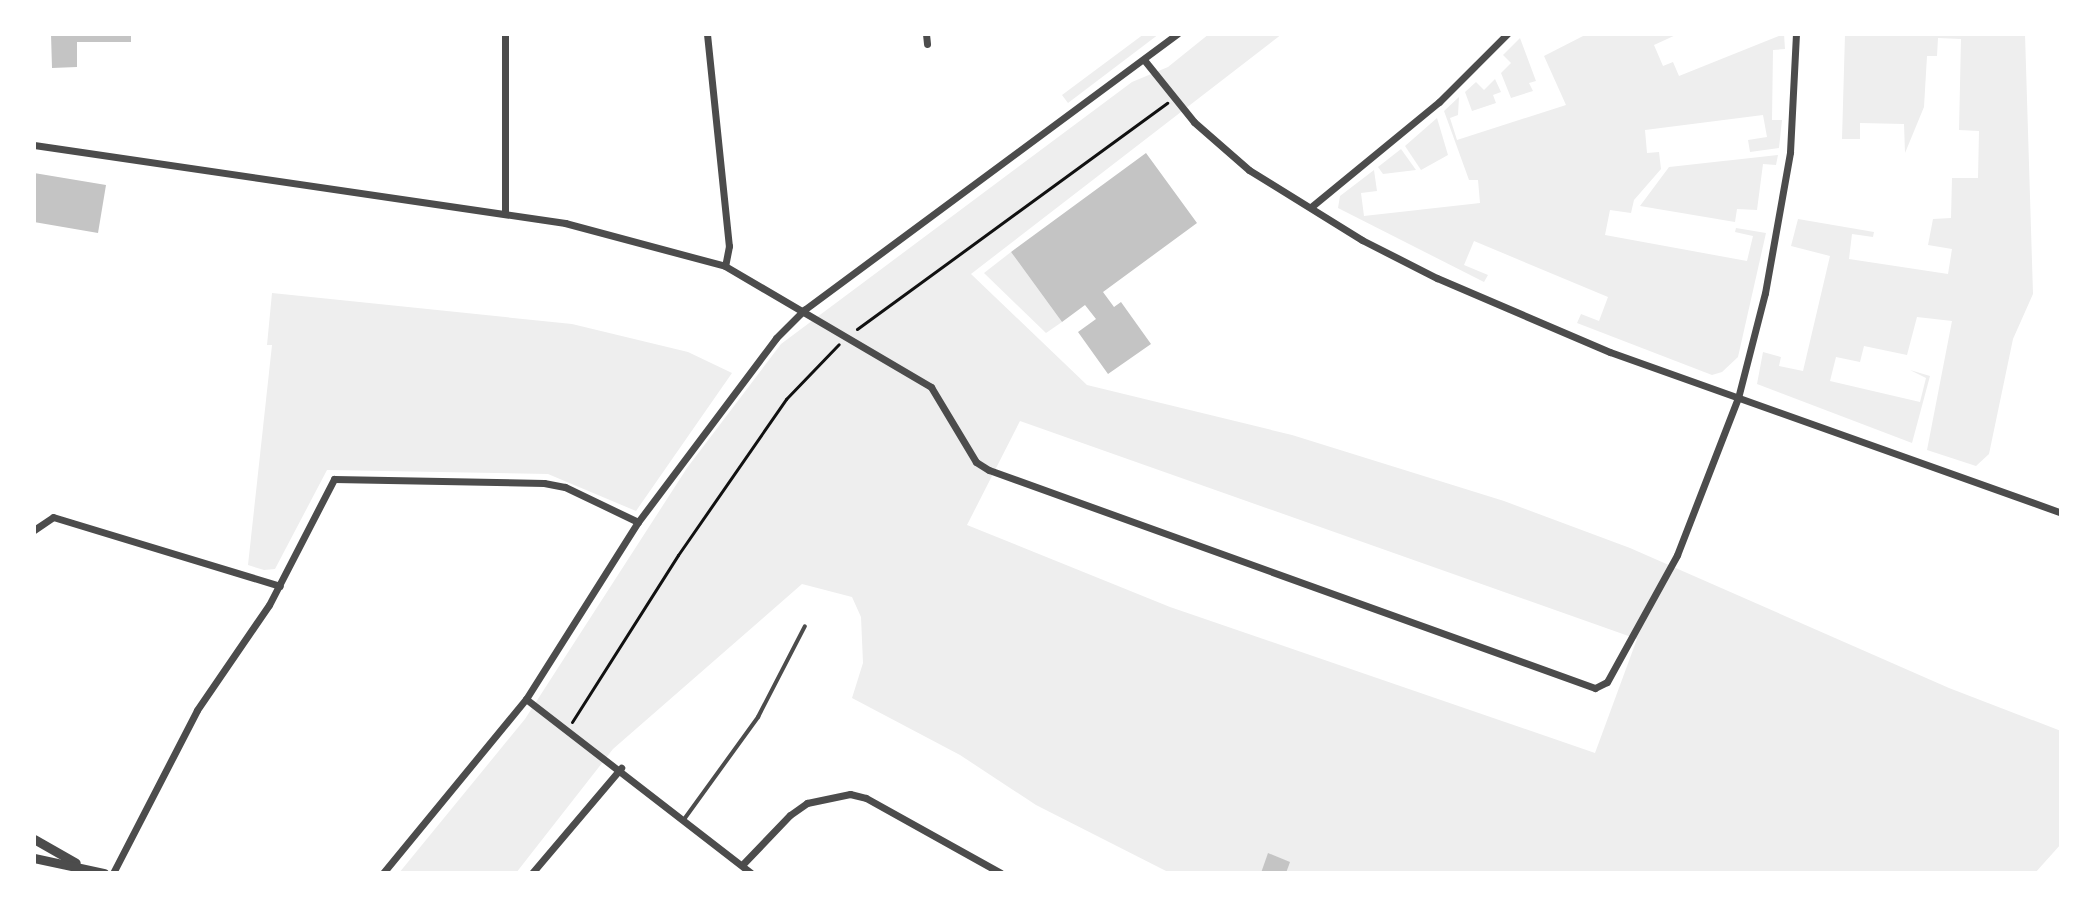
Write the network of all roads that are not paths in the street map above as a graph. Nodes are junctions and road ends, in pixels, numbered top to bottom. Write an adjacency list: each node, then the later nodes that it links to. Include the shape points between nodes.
1 (505, 34): 11 (street)
2 (707, 34): 12 (street, via 729,246)
3 (926, 34): 7 (street)
4 (1177, 34): 8 (street)
5 (1507, 34): 10 (street, via 1439,102)
6 (1796, 34): 14 (street, via 1787,167 1765,293)
7 (927, 44)
8 (1145, 61): 10 (street, via 1225,151); 13 (street)
9 (34, 145): 11 (street)
10 (1311, 207): 14 (street, via 1362,240 1482,298)
11 (505, 213): 12 (street, via 626,235)
12 (725, 266): 13 (street)
13 (804, 310): 14 (street, via 931,387 976,462 989,470 1595,688 1607,682 1700,504); 16 (street, via 755,363)
14 (1738, 398): 15 (street)
15 (2061, 513)
16 (638, 522): 18 (street, via 565,487 544,483 334,479); 20 (street)
17 (34, 530): 18 (street, via 53,517)
18 (280, 586): 28 (street, via 197,710)
19 (805, 626): 22 (lane, via 758,717)
20 (526, 699): 21 (street); 29 (street)
21 (621, 768): 22 (street); 30 (street)
22 (685, 818): 25 (street)
23 (34, 839): 26 (street)
24 (34, 858): 26 (street)
25 (742, 865): 31 (street); 32 (street, via 807,803 850,794)
26 (83, 867): 27 (street)
27 (104, 873)
28 (113, 873)
29 (383, 873)
30 (532, 873)
31 (751, 873)
32 (1001, 873)

